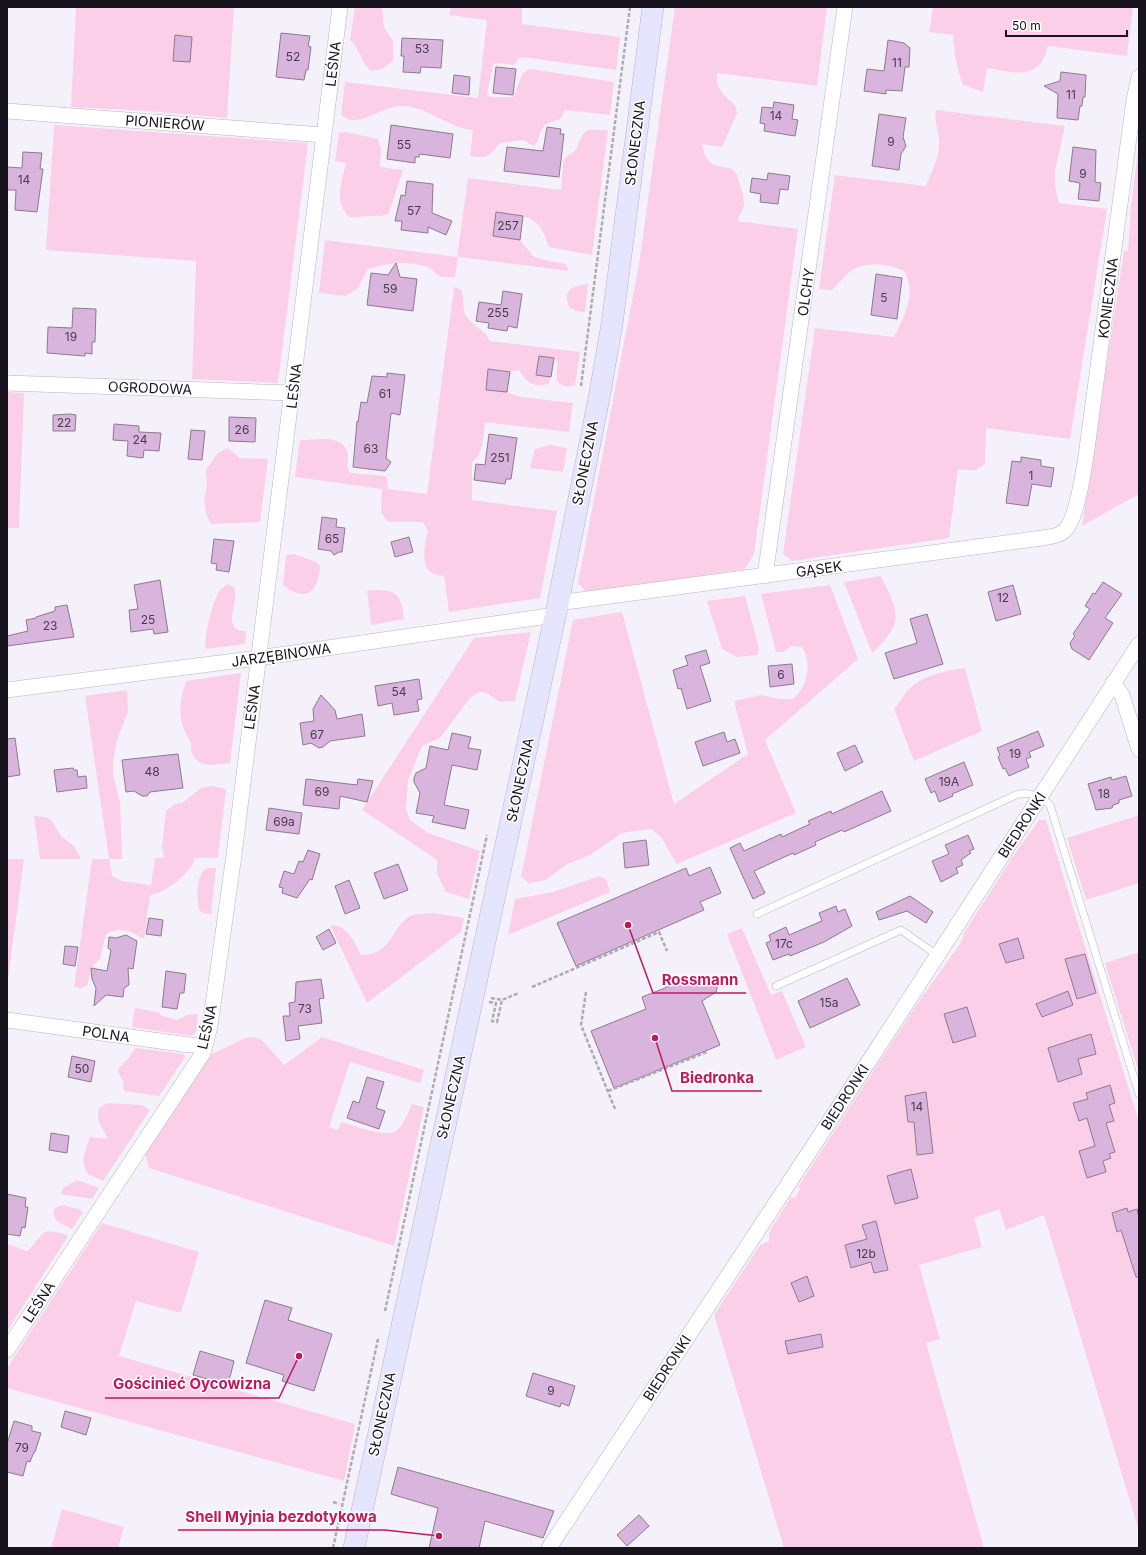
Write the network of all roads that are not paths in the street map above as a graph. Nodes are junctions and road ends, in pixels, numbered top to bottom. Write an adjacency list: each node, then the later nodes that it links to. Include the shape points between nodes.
1 (340, 7): 6 (street, LEŚNA)
2 (653, 7): 11 (main road, SŁONECZNA, via 611,333)
3 (846, 7): 10 (street, OLCHY)
4 (1139, 77): 9 (street, KONIECZNA, via 1086,456)
5 (7, 111): 6 (street, PIONIERÓW)
6 (324, 135): 8 (street, LEŚNA)
7 (7, 383): 8 (street, OGRODOWA)
8 (293, 393): 13 (street, LEŚNA)
9 (1072, 518): 10 (street, GĄSEK, via 1062,533 1042,538)
10 (764, 576): 11 (street, GĄSEK)
11 (556, 609): 13 (street, JARZĘBINOWA); 25 (main road, SŁONECZNA)
12 (1139, 644): 14 (street, BIEDRONKI)
13 (258, 658): 15 (street, JARZĘBINOWA); 22 (street, LEŚNA, via 222,947)
14 (1113, 683): 16 (street, via 1122,695); 17 (street, BIEDRONKI)
15 (7, 690)
16 (1139, 748)
17 (1040, 798): 18 (lane, via 1027,793 1016,795); 19 (street, BIEDRONKI); 23 (lane, via 1050,806)
18 (757, 914)
19 (937, 955): 20 (lane, via 901,930); 26 (street, BIEDRONKI)
20 (776, 986)
21 (7, 1020): 22 (street, POLNA, via 189,1045)
22 (205, 1045): 24 (street, LEŚNA, via 203,1053)
23 (1139, 1094)
24 (7, 1350)
25 (354, 1548)
26 (549, 1548)

